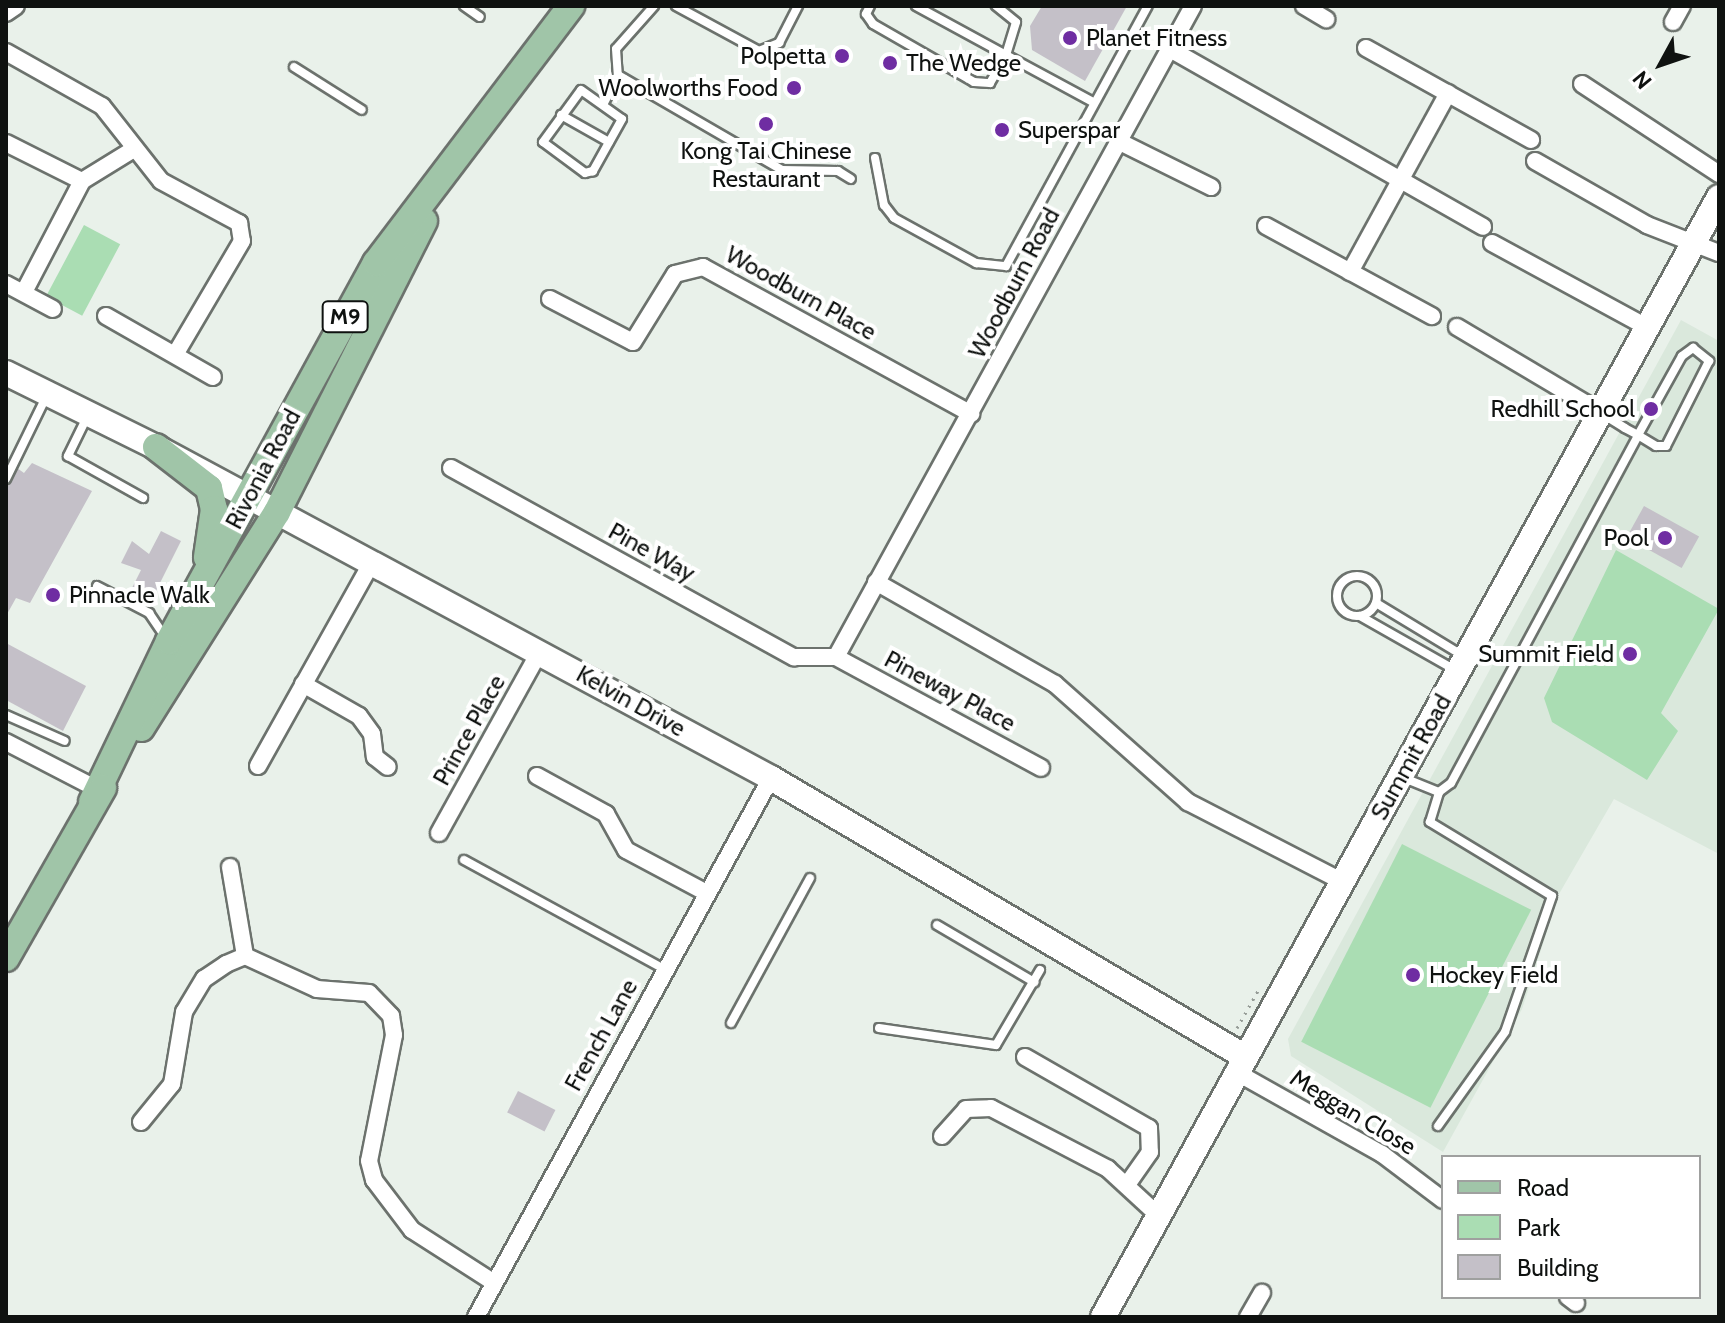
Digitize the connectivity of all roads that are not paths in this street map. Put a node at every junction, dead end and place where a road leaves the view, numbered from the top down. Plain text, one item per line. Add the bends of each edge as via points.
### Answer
1 (16, 6) edge
2 (464, 6) edge
3 (571, 6) edge
4 (654, 6) edge
5 (676, 6) edge
6 (798, 6) edge
7 (870, 6) edge
8 (916, 6) edge
9 (996, 6) edge
10 (1148, 6) edge
11 (1193, 6) edge
12 (1304, 6) edge
13 (1682, 6) edge
14 (6, 13) edge
15 (480, 17) dead end
16 (1326, 19) dead end
17 (1673, 22) dead end
18 (1366, 48) dead end
19 (1170, 49) junction
20 (6, 52) edge
21 (1006, 55) junction
22 (294, 67) dead end
23 (618, 75) junction
24 (1582, 84) dead end
25 (1448, 93) junction
26 (1091, 101) junction
27 (604, 103) junction
28 (362, 110) dead end
29 (561, 115) junction
30 (1531, 140) dead end
31 (1118, 141) junction
32 (609, 142) junction
33 (6, 143) edge
34 (134, 149) junction
35 (461, 151) junction
36 (875, 158) dead end
37 (1535, 161) dead end
38 (1719, 174) edge
39 (851, 179) dead end
40 (1401, 180) junction
41 (82, 181) junction
42 (1211, 187) dead end
43 (1719, 197) edge
44 (1266, 226) dead end
45 (1483, 227) dead end
46 (1696, 240) junction
47 (1492, 243) dead end
48 (1719, 253) edge
49 (1350, 272) junction
50 (6, 284) edge
51 (24, 292) junction
52 (550, 299) dead end
53 (53, 309) dead end
54 (106, 316) dead end
55 (1432, 316) dead end
56 (1457, 327) dead end
57 (1647, 327) junction
58 (176, 353) junction
59 (6, 373) edge
60 (213, 377) dead end
61 (47, 394) junction
62 (1600, 412) junction
63 (971, 414) junction
64 (89, 415) junction
65 (1638, 435) junction
66 (156, 447) junction
67 (451, 468) dead end
68 (6, 479) edge
69 (249, 496) junction
70 (143, 498) dead end
71 (277, 512) junction
72 (372, 562) junction
73 (876, 582) junction
74 (97, 586) dead end
75 (198, 591) junction
76 (1376, 603) junction
77 (1360, 616) junction
78 (169, 641) junction
79 (540, 651) junction
80 (836, 657) junction
81 (1462, 665) junction
82 (303, 684) junction
83 (6, 715) edge
84 (65, 741) dead end
85 (6, 742) edge
86 (258, 766) dead end
87 (388, 767) dead end
88 (1041, 768) dead end
89 (537, 776) dead end
90 (1400, 777) junction
91 (771, 778) junction
92 (1439, 792) junction
93 (96, 794) junction
94 (439, 833) dead end
95 (464, 860) dead end
96 (230, 867) dead end
97 (810, 878) dead end
98 (1343, 882) junction
99 (707, 893) junction
100 (937, 925) dead end
101 (245, 956) junction
102 (6, 958) edge
103 (664, 969) junction
104 (1040, 970) dead end
105 (1034, 982) junction
106 (731, 1023) dead end
107 (879, 1028) dead end
108 (1025, 1057) dead end
109 (1238, 1063) junction
110 (141, 1122) dead end
111 (1438, 1126) dead end
112 (942, 1136) dead end
113 (1128, 1184) junction
114 (1441, 1198) edge
115 (1159, 1216) junction
116 (493, 1282) junction
117 (1262, 1293) dead end
118 (476, 1317) edge
119 (1103, 1317) edge
120 (1248, 1317) edge

1 - 14 street
2 - 15 lane
3 - 35 main road, Rivonia Road / M9
4 - 23 lane via 616,49
5 - 6 lane via 759,51 777,46
7 - 21 lane via 866,14 873,24 974,82 990,83
8 - 21 lane
9 - 21 lane via 1016,22
10 - 26 lane
11 - 19 street, Woodburn Road
12 - 16 street
13 - 17 street
18 - 25 street
19 - 31 street, Woodburn Road
19 - 40 street
20 - 34 street via 102,106
21 - 26 lane
22 - 28 lane
23 - 27 lane
23 - 39 lane via 790,173 838,171
24 - 38 street
25 - 30 street
25 - 40 street
26 - 36 lane via 1014,256 1001,268 976,263 894,218 884,205
27 - 29 lane via 581,90
27 - 32 lane via 622,119
29 - 32 lane
29 - 32 lane via 543,142 546,151 585,173
31 - 42 street
31 - 63 street, Woodburn Road
33 - 41 street
34 - 41 street
34 - 58 street via 161,181 228,215 243,230 239,249
35 - 69 main road, Rivonia Road / M9 via 376,263
35 - 71 main road, Rivonia Road / M9
37 - 46 street via 1647,225
40 - 45 street
40 - 49 street
41 - 51 street
43 - 46 main road, Summit Road
44 - 49 street
46 - 48 street
46 - 57 main road, Summit Road
47 - 57 street
49 - 55 street
50 - 51 street
51 - 53 street
52 - 63 street, Woodburn Place via 633,342 675,274 703,267
54 - 58 street
56 - 62 street
57 - 62 main road, Summit Road
58 - 60 street
59 - 61 main road, Kelvin Drive
61 - 64 main road, Kelvin Drive
61 - 68 lane
62 - 65 lane
62 - 81 main road, Summit Road
63 - 73 street, Woodburn Road
64 - 66 main road, Kelvin Drive
64 - 70 lane via 68,456
65 - 65 lane via 1687,349 1701,352 1709,361 1707,375 1669,443 1656,446
65 - 92 lane via 1451,783
66 - 69 main road, Kelvin Drive
66 - 75 main road via 199,477 213,497 213,535
67 - 80 street, Pine Way via 794,657
69 - 71 main road, Kelvin Drive
69 - 75 main road, Rivonia Road / M9
71 - 72 main road, Kelvin Drive
71 - 93 main road, Rivonia Road / M9
72 - 79 main road, Kelvin Drive
72 - 82 street
73 - 80 street, Woodburn Road
73 - 98 street via 1055,684 1188,802
74 - 78 lane via 149,613
75 - 78 main road, Rivonia Road / M9
76 - 77 lane
76 - 77 lane via 1366,578 1353,576 1341,583 1338,603
76 - 81 lane
77 - 81 lane
78 - 93 main road, Rivonia Road / M9
79 - 91 main road, Kelvin Drive
79 - 94 street, Prince Place
80 - 88 street, Pineway Place
81 - 90 main road, Summit Road
82 - 86 street
82 - 87 street via 359,716 372,734 375,757
83 - 84 lane
85 - 93 street
89 - 99 street via 606,814 626,850
90 - 92 lane
90 - 98 main road, Summit Road
91 - 99 street, French Lane
91 - 109 main road, Kelvin Drive
92 - 111 lane via 1430,822 1552,896 1505,1032
93 - 102 main road, Rivonia Road / M9
95 - 103 lane
96 - 101 street
97 - 106 lane
98 - 109 main road, Summit Road
99 - 103 street, French Lane
100 - 105 lane
101 - 110 street via 204,979 184,1012 172,1084
101 - 116 street via 317,989 369,993 384,1004 394,1035 369,1161 374,1180 412,1230
103 - 116 street, French Lane
104 - 105 lane
105 - 107 lane via 996,1045
108 - 113 street via 1149,1128 1150,1152
109 - 114 street, Meggan Close via 1382,1154
109 - 115 main road, Summit Road
112 - 113 street via 966,1109 991,1108
113 - 115 street
115 - 119 main road, Summit Road
116 - 118 street, French Lane
117 - 120 street

